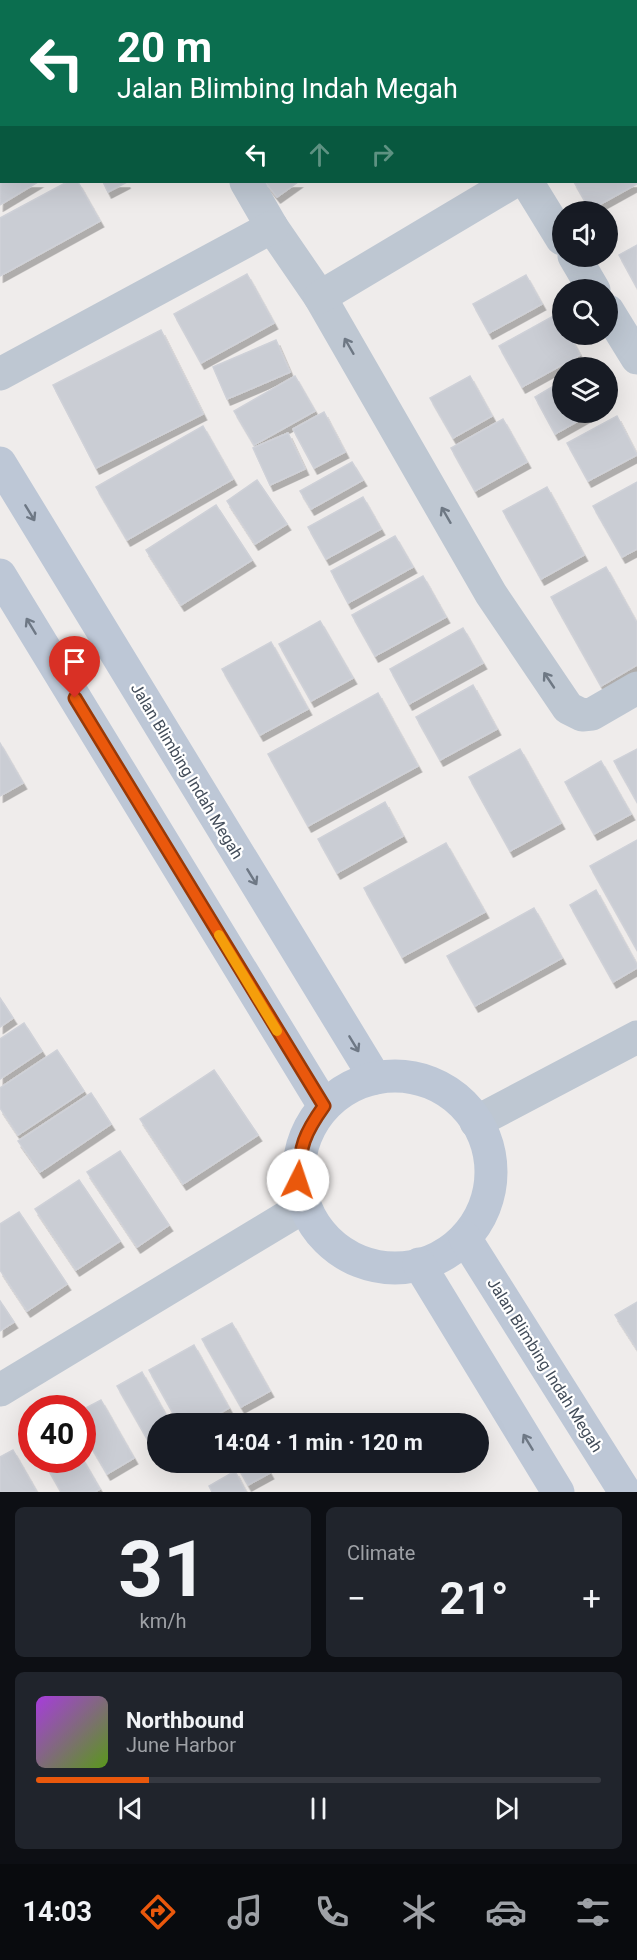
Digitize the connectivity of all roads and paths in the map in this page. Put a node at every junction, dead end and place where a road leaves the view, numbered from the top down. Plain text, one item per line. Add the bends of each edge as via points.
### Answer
1 (247, 183) edge
2 (511, 183) edge
3 (528, 183) edge
4 (552, 223) edge
5 (272, 226) junction
6 (320, 297) junction
7 (618, 327) edge
8 (637, 358) edge
9 (0, 375) edge
10 (0, 464) edge
11 (0, 575) edge
12 (637, 688) edge
13 (637, 1036) edge
14 (375, 1078) junction
15 (324, 1106) junction
16 (476, 1122) junction
17 (305, 1206) junction
18 (465, 1238) junction
19 (419, 1264) junction
20 (0, 1390) edge
21 (558, 1492) edge
22 (625, 1492) edge

1 - 5 street
2 - 6 street
3 - 4 street
5 - 6 street
5 - 9 street
12 -> 6 street via 592,714 582,715 568,708 491,594
7 - 8 street
10 -> 14 street, Jalan Blimbing Indah Megah
15 -> 11 street
13 - 16 street
14 - 15 street via 342,1090
14 - 16 street via 415,1078 439,1087 460,1101
15 - 17 street via 308,1128 300,1153 298,1180
16 - 18 street via 488,1150 491,1182 482,1212
17 - 19 street via 321,1234 346,1255 377,1266
17 - 20 street
18 - 19 street via 440,1257
18 - 22 street, Jalan Blimbing Indah Megah
21 -> 19 street

